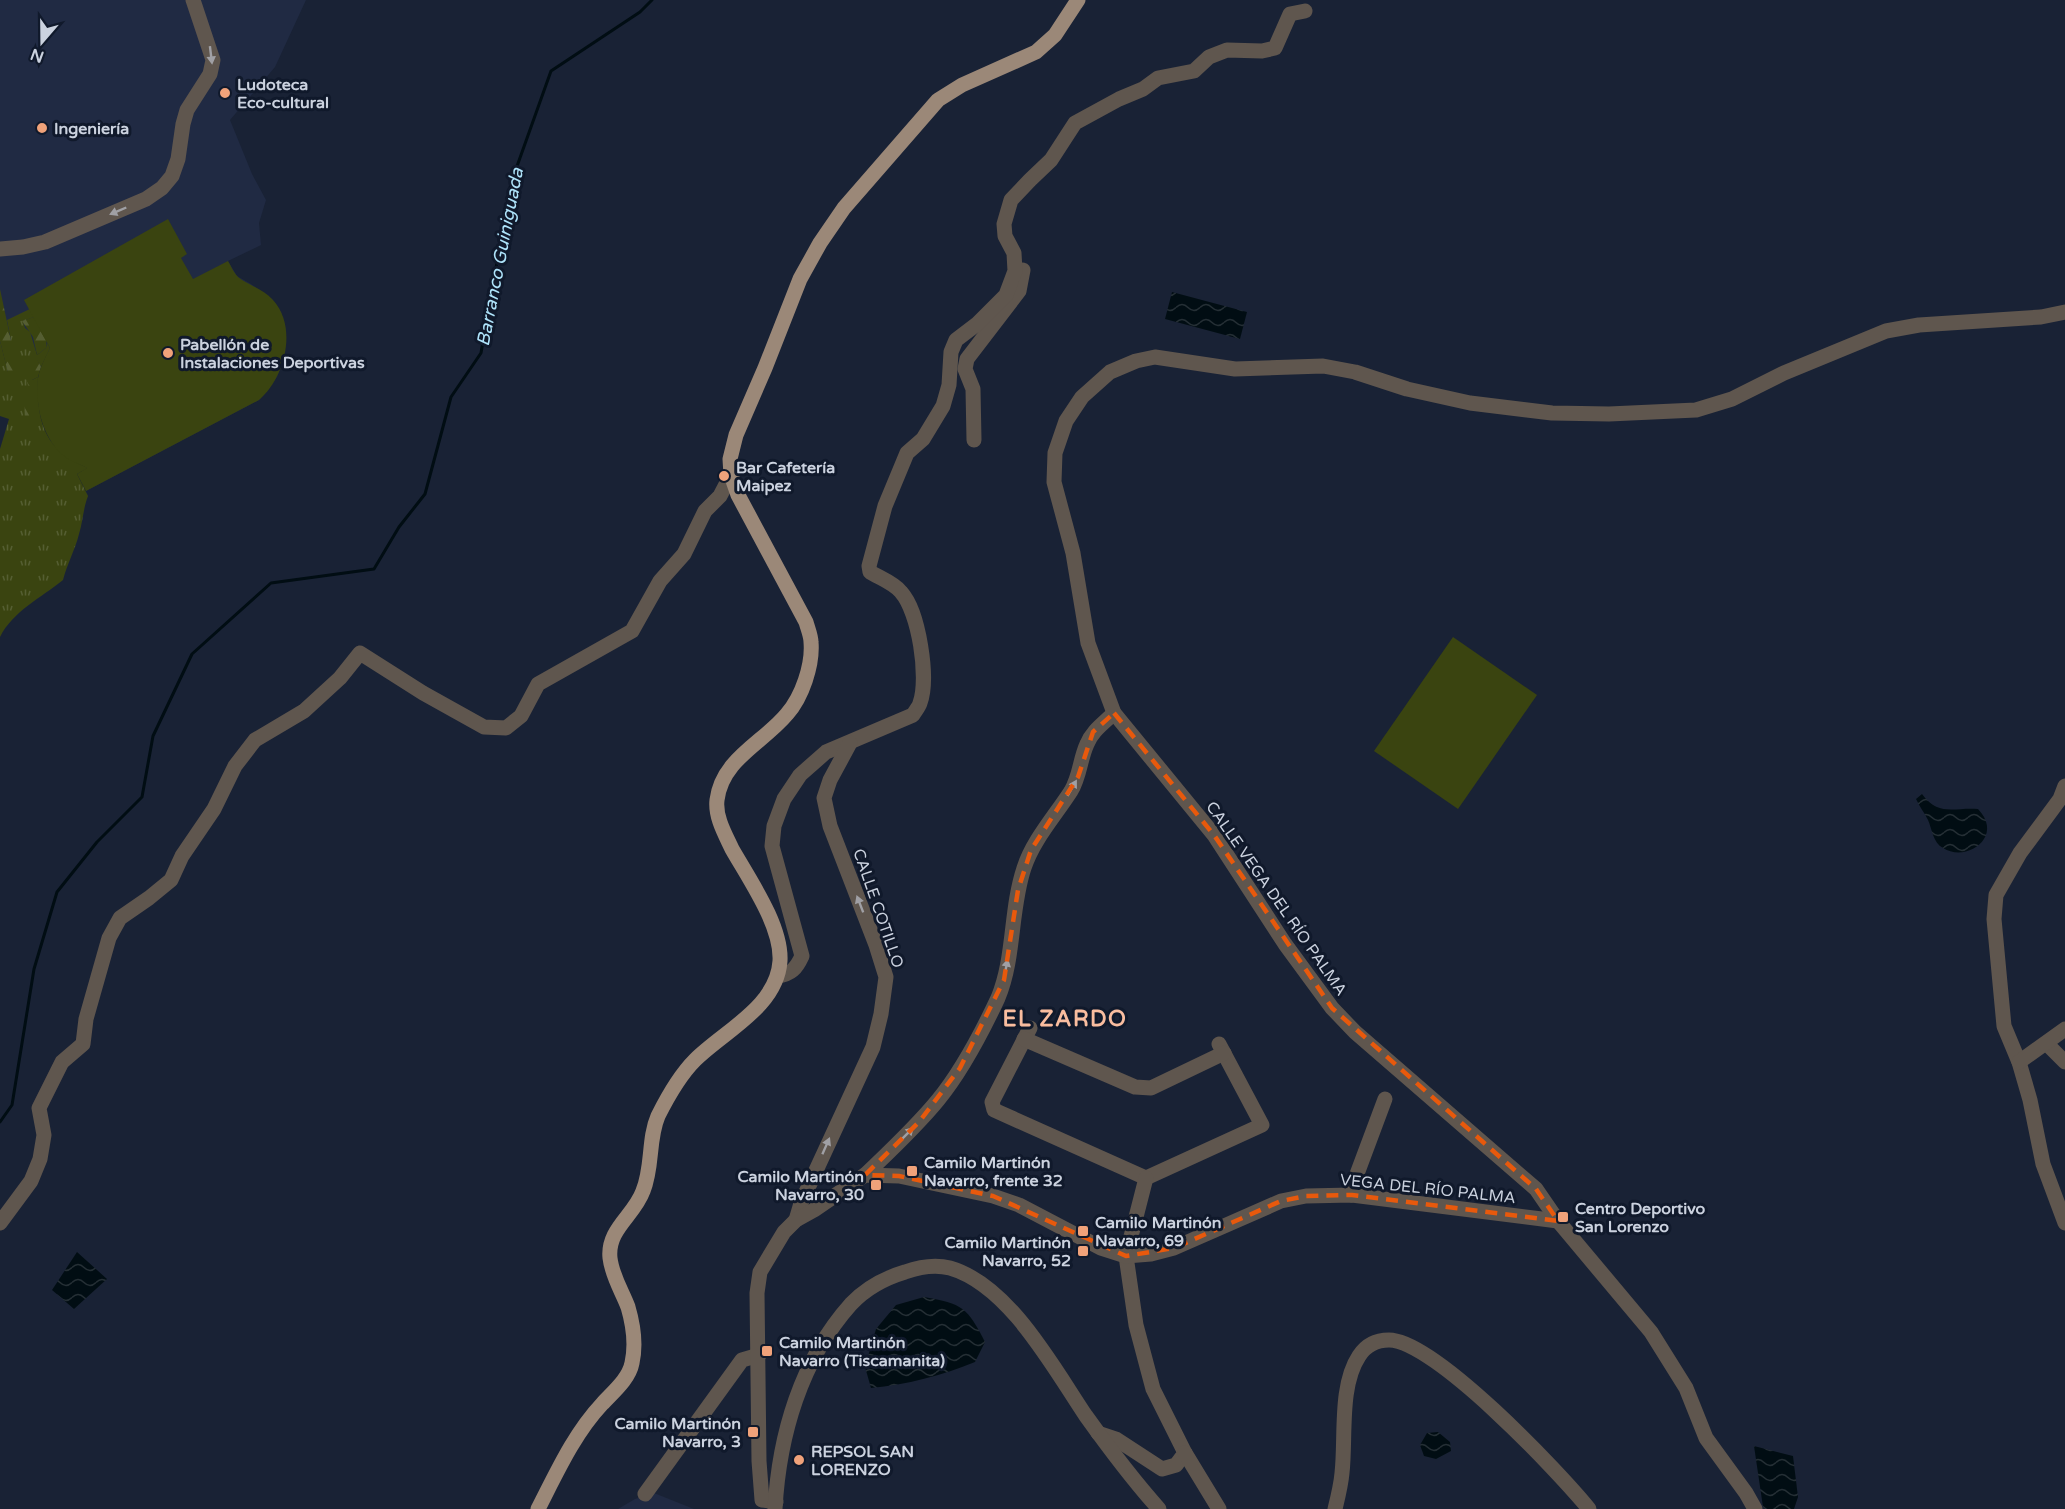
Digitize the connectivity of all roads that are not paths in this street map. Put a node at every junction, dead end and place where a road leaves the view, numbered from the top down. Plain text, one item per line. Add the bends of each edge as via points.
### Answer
1 (193, 0) edge
2 (1078, 0) edge
3 (1305, 11) dead end
4 (0, 249) edge
5 (1014, 253) junction
6 (2065, 312) edge
7 (974, 440) dead end
8 (731, 475) junction
9 (1114, 713) junction
10 (850, 743) junction
11 (2065, 786) edge
12 (778, 976) junction
13 (2065, 1029) edge
14 (2047, 1044) junction
15 (2019, 1062) junction
16 (2065, 1062) edge
17 (1384, 1099) dead end
18 (865, 1175) junction
19 (1146, 1178) junction
20 (1352, 1195) junction
21 (796, 1220) junction
22 (1558, 1221) junction
23 (0, 1222) edge
24 (2065, 1223) edge
25 (1125, 1256) junction
26 (759, 1355) junction
27 (1098, 1433) junction
28 (1185, 1453) junction
29 (645, 1494) dead end
30 (768, 1505) edge
31 (538, 1509) edge
32 (1159, 1509) edge
33 (1219, 1509) edge
34 (1335, 1509) edge
35 (1589, 1509) edge
36 (1755, 1509) edge

1 -> 4 street via 213,60 210,74 183,124 172,176 146,199 45,242
2 - 8 main road via 1055,34 1036,52 938,100 844,208 800,279 736,435
3 - 5 street via 1290,14 1275,48 1227,50 1209,57 1194,70 1158,78 1075,123 1052,160 1011,200 1004,224
5 - 7 street via 1022,261 1019,291 967,359 965,369 973,389
5 - 10 street via 1015,271 1006,295 956,340 943,406 923,438 907,453 885,506 869,566 870,572 900,590 909,603 924,672 920,703 913,715
6 - 9 street, CALLE VEGA DEL RÍO PALMA via 1886,331 1732,399 1696,410 1552,412 1470,403 1323,366 1235,369 1155,357 1136,361 1110,372 1082,397 1066,421 1055,453 1054,482 1073,553 1088,643
8 - 12 main road via 806,622 811,643 802,689 787,714 741,756 723,780 717,802 721,828 777,937
8 - 23 street via 720,496 705,511 684,554 660,581 632,631 538,684 521,716 506,728 484,727 360,653 304,711 255,740 235,766 171,880 120,918 109,938 86,1019 83,1044 62,1062 39,1108 44,1136 40,1159 31,1181
18 -> 9 street via 919,1122 960,1068 1004,980 1018,890 1031,850 1078,777 1094,732
9 - 22 street, CALLE VEGA DEL RÍO PALMA via 1214,835 1332,1008 1536,1189
10 - 12 street via 826,752 800,775 784,799 774,826 771,846 802,956 790,974
21 -> 10 street, CALLE COTILLO via 873,1047 886,977 830,826 824,798
11 - 15 street via 1996,895 1994,920 2004,1026
12 - 31 main road via 749,1015 694,1061 671,1090 657,1119 644,1191 610,1243 610,1259 634,1336 632,1365 620,1385 588,1418
13 - 14 street
14 - 15 street
14 - 16 street
15 - 24 street via 2043,1164
17 - 20 street
18 - 21 street
18 - 25 street via 899,1176 993,1196
19 - 19 street via 1262,1125 1222,1049 1152,1088 1135,1087 1027,1034 992,1102 994,1110
19 - 25 street
20 - 22 street, VEGA DEL RÍO PALMA
20 - 25 street, VEGA DEL RÍO PALMA via 1281,1201 1174,1248
21 - 26 street via 784,1232 760,1272
22 - 36 street, CALLE VEGA DEL RÍO PALMA via 1652,1332 1686,1388 1706,1438
25 - 28 street via 1153,1389
26 - 29 street via 742,1360
26 - 30 street via 759,1461
27 - 28 street via 1116,1439 1162,1469 1176,1465
27 - 30 street via 1025,1327 996,1294 971,1276 948,1268 922,1267 888,1277 858,1297 834,1323 817,1350 791,1414
27 - 32 street
28 - 33 street
34 - 35 street via 1342,1475 1350,1373 1359,1355 1372,1342 1391,1340 1413,1347 1447,1369 1496,1411

